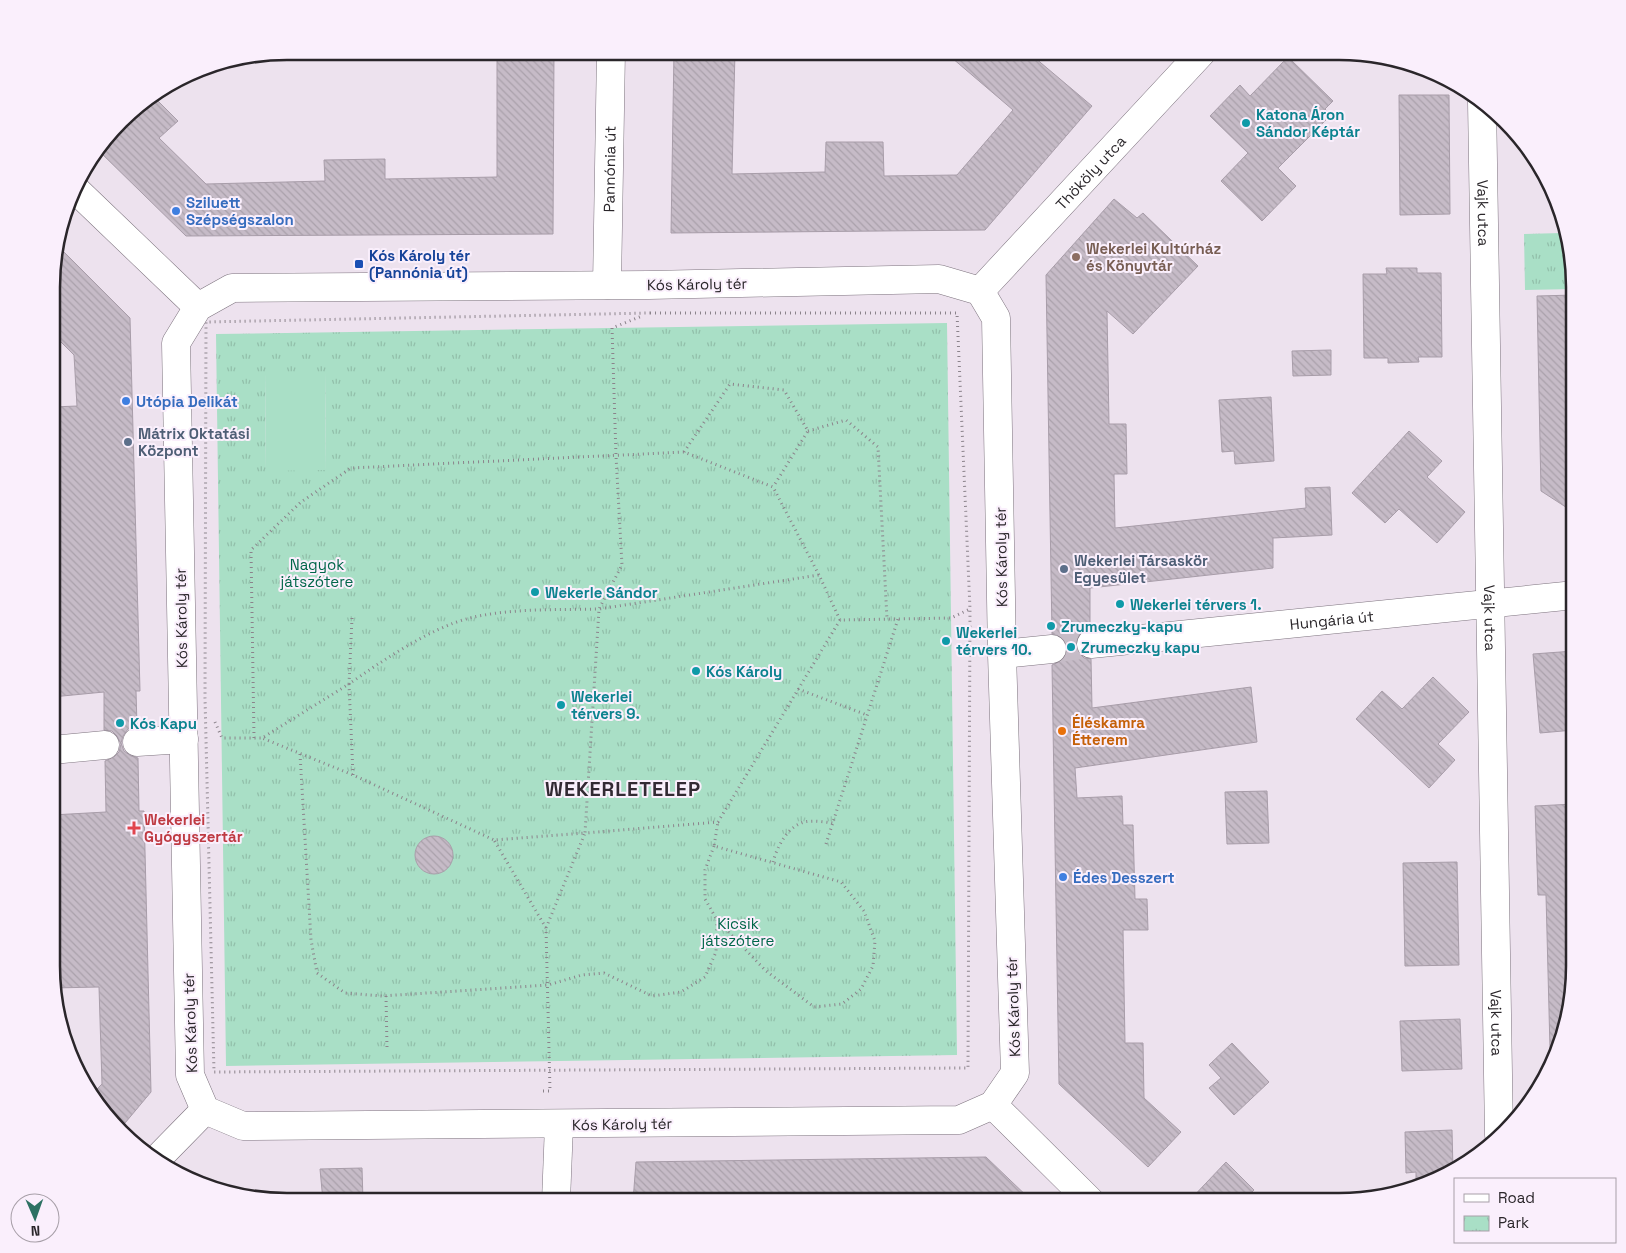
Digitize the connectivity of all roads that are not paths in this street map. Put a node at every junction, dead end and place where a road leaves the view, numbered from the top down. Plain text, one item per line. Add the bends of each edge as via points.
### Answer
1 (610, 60) edge
2 (1195, 60) edge
3 (1482, 111) edge
4 (80, 194) edge
5 (606, 285) junction
6 (980, 291) junction
7 (198, 307) junction
8 (1566, 596) edge
9 (1491, 603) junction
10 (1091, 644) tunnel mouth
11 (1052, 649) tunnel mouth
12 (1002, 654) junction
13 (184, 740) junction
14 (137, 742) dead end
15 (105, 745) dead end
16 (60, 749) edge
17 (993, 1106) junction
18 (205, 1110) junction
19 (559, 1125) junction
20 (1499, 1128) edge
21 (161, 1155) edge
22 (556, 1193) edge
23 (1082, 1193) edge

1 - 5 street, Pannónia út
2 - 6 street, Thököly utca
3 - 9 street, Vajk utca
4 - 7 street
5 - 6 street, Kós Károly tér via 939,279
5 - 7 street, Kós Károly tér via 232,288
6 - 12 street, Kós Károly tér via 996,318
7 - 13 street, Kós Károly tér via 176,343
8 - 9 street, Hungária út
9 - 10 street, Hungária út
9 - 20 street, Vajk utca
11 - 12 street
12 - 17 street, Kós Károly tér via 1015,1073
13 - 14 street
13 - 18 street, Kós Károly tér via 190,1075
15 - 16 street
17 - 19 street, Kós Károly tér via 959,1120
17 - 23 street
18 - 19 street, Kós Károly tér via 243,1126
18 - 21 street
19 - 22 street

